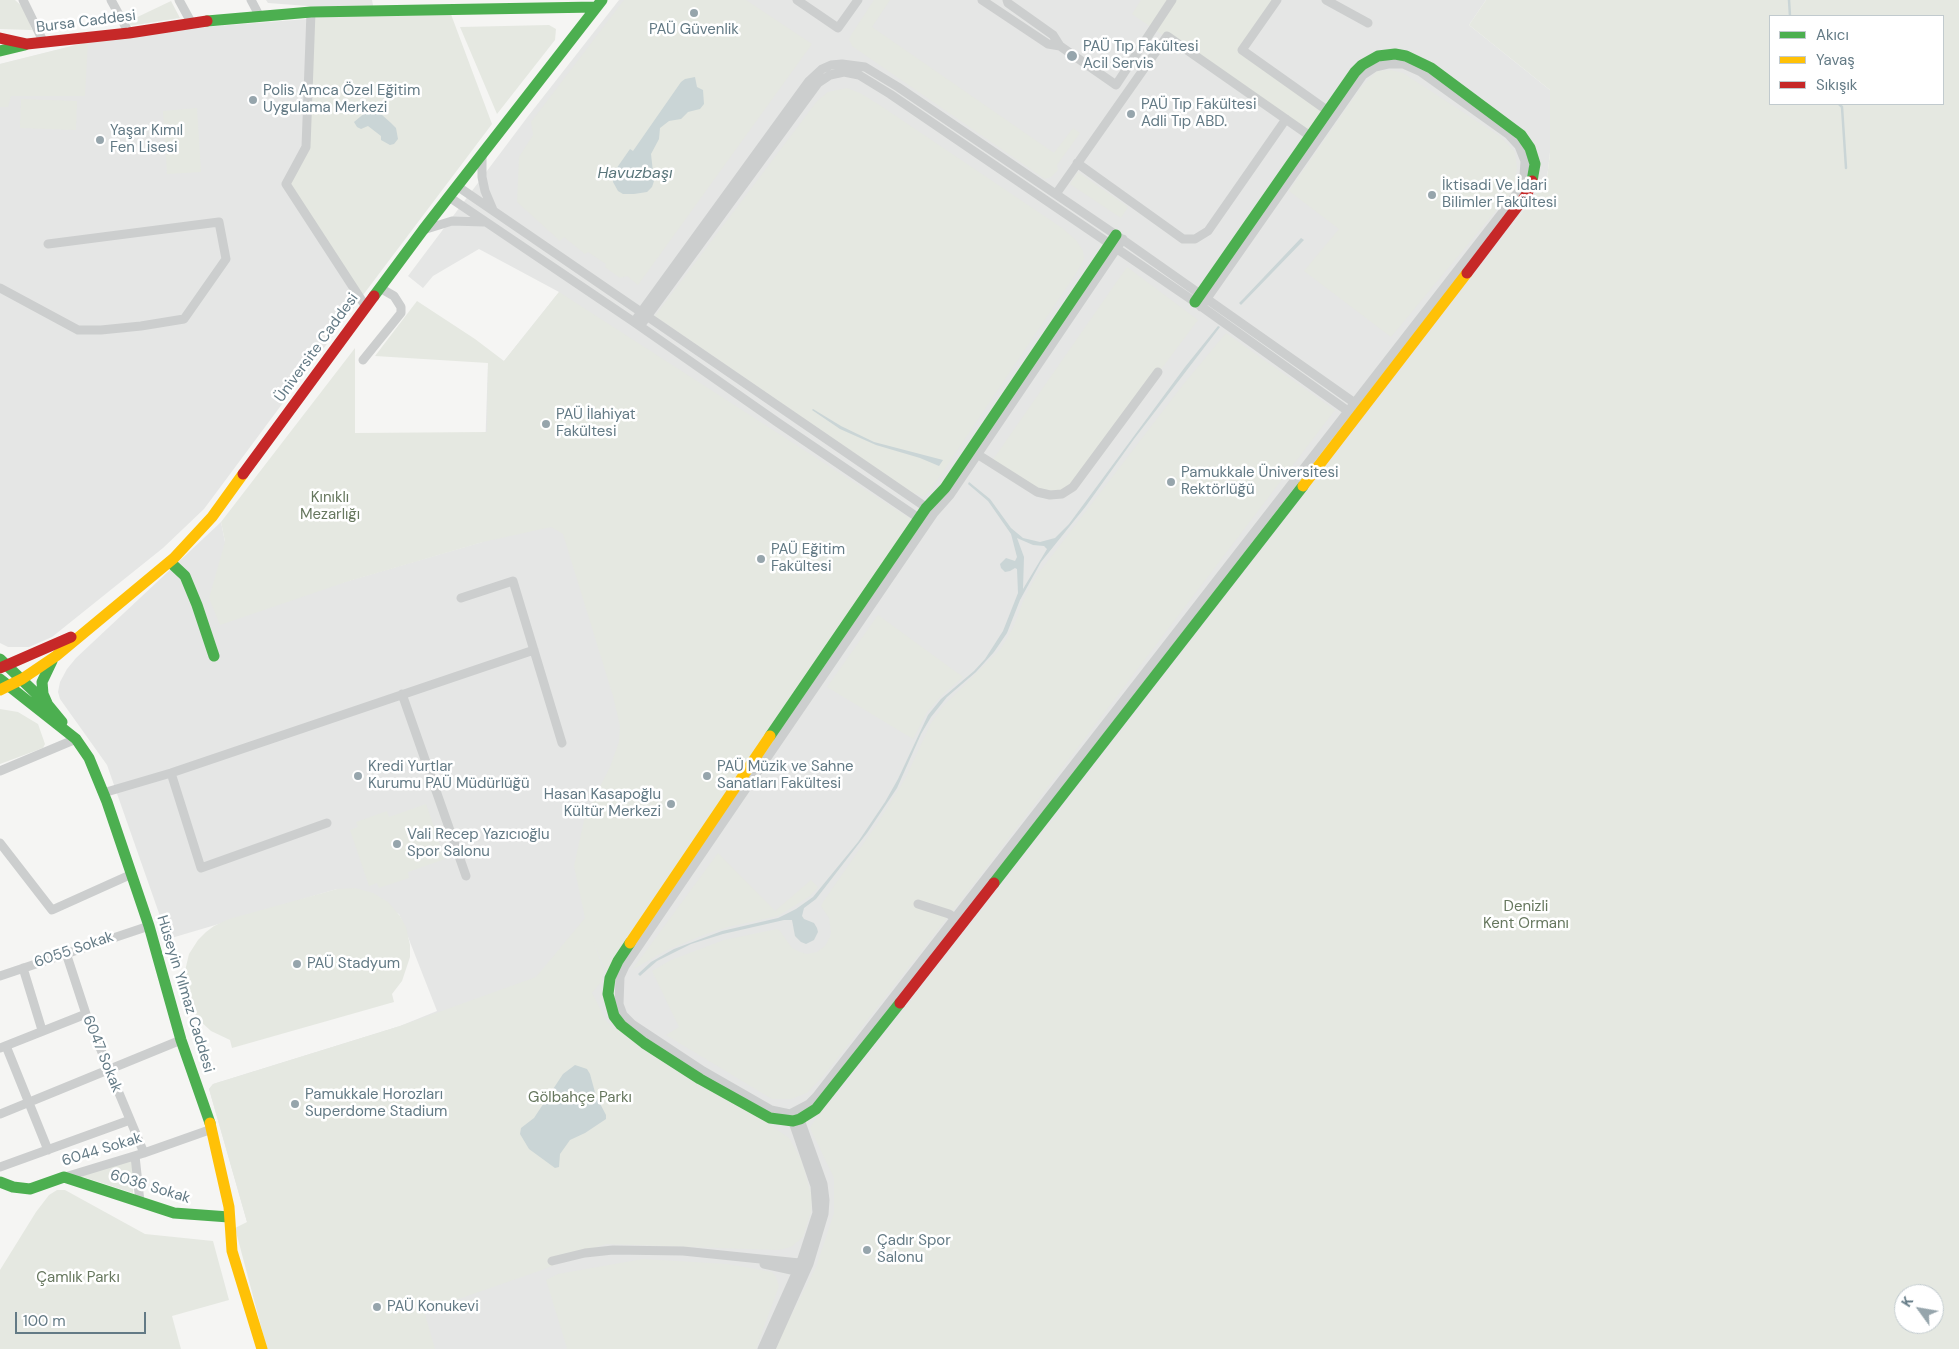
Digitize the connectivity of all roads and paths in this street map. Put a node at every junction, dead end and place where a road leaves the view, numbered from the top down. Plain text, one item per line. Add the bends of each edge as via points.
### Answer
1 (23, 0) edge
2 (111, 0) edge
3 (179, 0) edge
4 (251, 0) edge
5 (797, 0) edge
6 (858, 0) edge
7 (982, 0) edge
8 (1007, 0) edge
9 (1172, 0) edge
10 (1278, 0) edge
11 (1326, 0) edge
12 (485, 4) edge
13 (599, 4) edge
14 (374, 6) edge
15 (311, 12) junction
16 (258, 15) junction
17 (191, 22) junction
18 (1368, 23) dead end
19 (128, 33) junction
20 (0, 38) edge
21 (44, 43) junction
22 (27, 44) junction
23 (1060, 46) junction
24 (0, 51) edge
25 (1328, 111) junction
26 (1286, 119) junction
27 (1310, 136) junction
28 (482, 152) junction
29 (1077, 163) junction
30 (457, 186) junction
31 (1056, 194) junction
32 (449, 197) junction
33 (494, 212) junction
34 (486, 222) junction
35 (423, 230) junction
36 (1116, 241) junction
37 (48, 244) dead end
38 (0, 288) edge
39 (380, 288) junction
40 (1201, 300) junction
41 (366, 307) junction
42 (644, 315) junction
43 (637, 324) junction
44 (363, 360) dead end
45 (1158, 372) dead end
46 (1355, 410) junction
47 (977, 454) junction
48 (930, 511) junction
49 (923, 521) junction
50 (170, 562) junction
51 (462, 598) dead end
52 (81, 634) junction
53 (534, 650) junction
54 (0, 653) edge
55 (31, 654) junction
56 (56, 656) junction
57 (214, 656) dead end
58 (2, 664) edge
59 (22, 679) junction
60 (3, 685) edge
61 (402, 694) junction
62 (48, 705) junction
63 (76, 739) junction
64 (562, 743) dead end
65 (0, 771) edge
66 (171, 773) junction
67 (103, 793) junction
68 (327, 823) dead end
69 (0, 843) edge
70 (132, 874) junction
71 (466, 876) dead end
72 (918, 904) dead end
73 (955, 918) junction
74 (149, 926) junction
75 (66, 953) junction
76 (23, 968) junction
77 (0, 976) edge
78 (86, 1014) junction
79 (42, 1030) junction
80 (181, 1040) junction
81 (3, 1047) edge
82 (109, 1071) junction
83 (28, 1103) junction
84 (0, 1114) edge
85 (795, 1116) junction
86 (130, 1120) junction
87 (212, 1129) junction
88 (48, 1150) junction
89 (140, 1154) junction
90 (0, 1167) edge
91 (64, 1177) junction
92 (0, 1182) edge
93 (140, 1202) junction
94 (229, 1217) junction
95 (803, 1267) junction
96 (262, 1349) edge
97 (762, 1349) edge
98 (771, 1349) edge

1 - 21 street
2 - 19 street
3 - 17 street
4 - 16 street
5 - 6 street via 838,28
7 - 23 street via 1048,44
8 - 23 street via 1054,35
9 - 23 street via 1116,85
10 - 25 street via 1242,50
11 - 18 street
12 - 13 street, Bursa Caddesi
12 - 14 street, Bursa Caddesi
13 - 28 street, Üniversite Caddesi
14 - 15 street, Bursa Caddesi
15 - 16 street, Bursa Caddesi
15 - 41 street via 306,147 286,184
16 - 17 street, Bursa Caddesi
17 - 19 street, Bursa Caddesi
19 - 21 street, Bursa Caddesi
20 - 22 street, Bursa Caddesi
21 - 22 street, Bursa Caddesi
22 - 24 street
25 - 27 street
25 - 46 street via 1362,65 1378,56 1406,56 1431,68 1521,135 1535,164 1527,194
26 - 27 street
26 - 29 street via 1208,231 1196,239 1183,239
26 - 29 street via 1167,36
27 - 40 street
28 - 30 street, Üniversite Caddesi
28 - 33 street via 485,191
29 - 31 street
30 - 32 street, Üniversite Caddesi
30 - 33 street
31 - 36 street
31 - 42 street via 865,67 831,65 809,81
32 - 34 street
32 - 35 street, Üniversite Caddesi
33 - 42 street
34 - 35 street via 452,221
34 - 43 street
35 - 39 street, Üniversite Caddesi
36 - 40 street
36 - 42 street via 890,94 859,75 844,72 830,75 818,83
36 - 47 street
36 - 48 street
37 - 38 street via 219,222 226,259 184,319 141,326 78,330
39 - 41 street, Üniversite Caddesi
39 - 44 street via 394,296 401,313
40 - 46 street
40 - 46 street via 1363,75 1375,67 1403,64 1421,72 1508,134 1519,146 1525,161 1519,191
41 - 50 street, Üniversite Caddesi via 212,517
42 - 43 street
42 - 48 street
43 - 49 street
45 - 47 street via 1073,487 1062,494 1038,492
46 - 73 street
46 - 85 street via 824,1101 816,1109
47 - 48 street via 950,495
48 - 49 street
49 - 85 street via 732,802 618,961 610,978 608,994 614,1016 621,1025 700,1078 770,1118
50 - 52 street, Üniversite Caddesi
50 - 57 street via 185,576
51 - 53 street via 513,581
52 - 55 street
52 - 56 street, Üniversite Caddesi
53 - 61 street
53 - 64 street
54 - 55 street
55 - 58 street
56 - 59 street, Üniversite Caddesi
56 - 62 street via 42,682
58 - 59 street
59 - 60 street, Üniversite Caddesi
59 - 62 street
60 - 63 street, Hüseyin Yılmaz Caddesi
61 - 66 street
61 - 71 street
62 - 63 street
63 - 65 street
63 - 67 street, Hüseyin Yılmaz Caddesi via 89,758
66 - 67 street
66 - 68 street via 202,868
67 - 70 street, Hüseyin Yılmaz Caddesi
69 - 70 street via 52,910
70 - 74 street, Hüseyin Yılmaz Caddesi
72 - 73 street
73 - 85 street via 816,1097
74 - 75 street, 6055 Sokak
74 - 80 street, Hüseyin Yılmaz Caddesi
75 - 76 street, 6055 Sokak
75 - 78 street, 6047 Sokak
76 - 77 street, 6055 Sokak
76 - 79 street
78 - 79 street
78 - 82 street, 6047 Sokak
79 - 81 street
80 - 82 street
80 - 87 street, Hüseyin Yılmaz Caddesi
81 - 83 street
82 - 83 street
82 - 86 street, 6047 Sokak
83 - 84 street
83 - 88 street
85 - 95 street via 810,1168 817,1213
86 - 88 street
86 - 89 street, 6047 Sokak
87 - 89 street, 6044 Sokak
87 - 94 street, Hüseyin Yılmaz Caddesi
88 - 90 street
89 - 91 street, 6044 Sokak
89 - 93 street, 6047 Sokak
91 - 92 street, 6044 Sokak via 30,1188
91 - 93 street, 6036 Sokak
93 - 94 street, 6036 Sokak via 174,1213
94 - 96 street, Hüseyin Yılmaz Caddesi via 232,1251
95 - 95 street via 683,1252 613,1250 552,1261 611,1255
95 - 97 street
95 - 98 street

